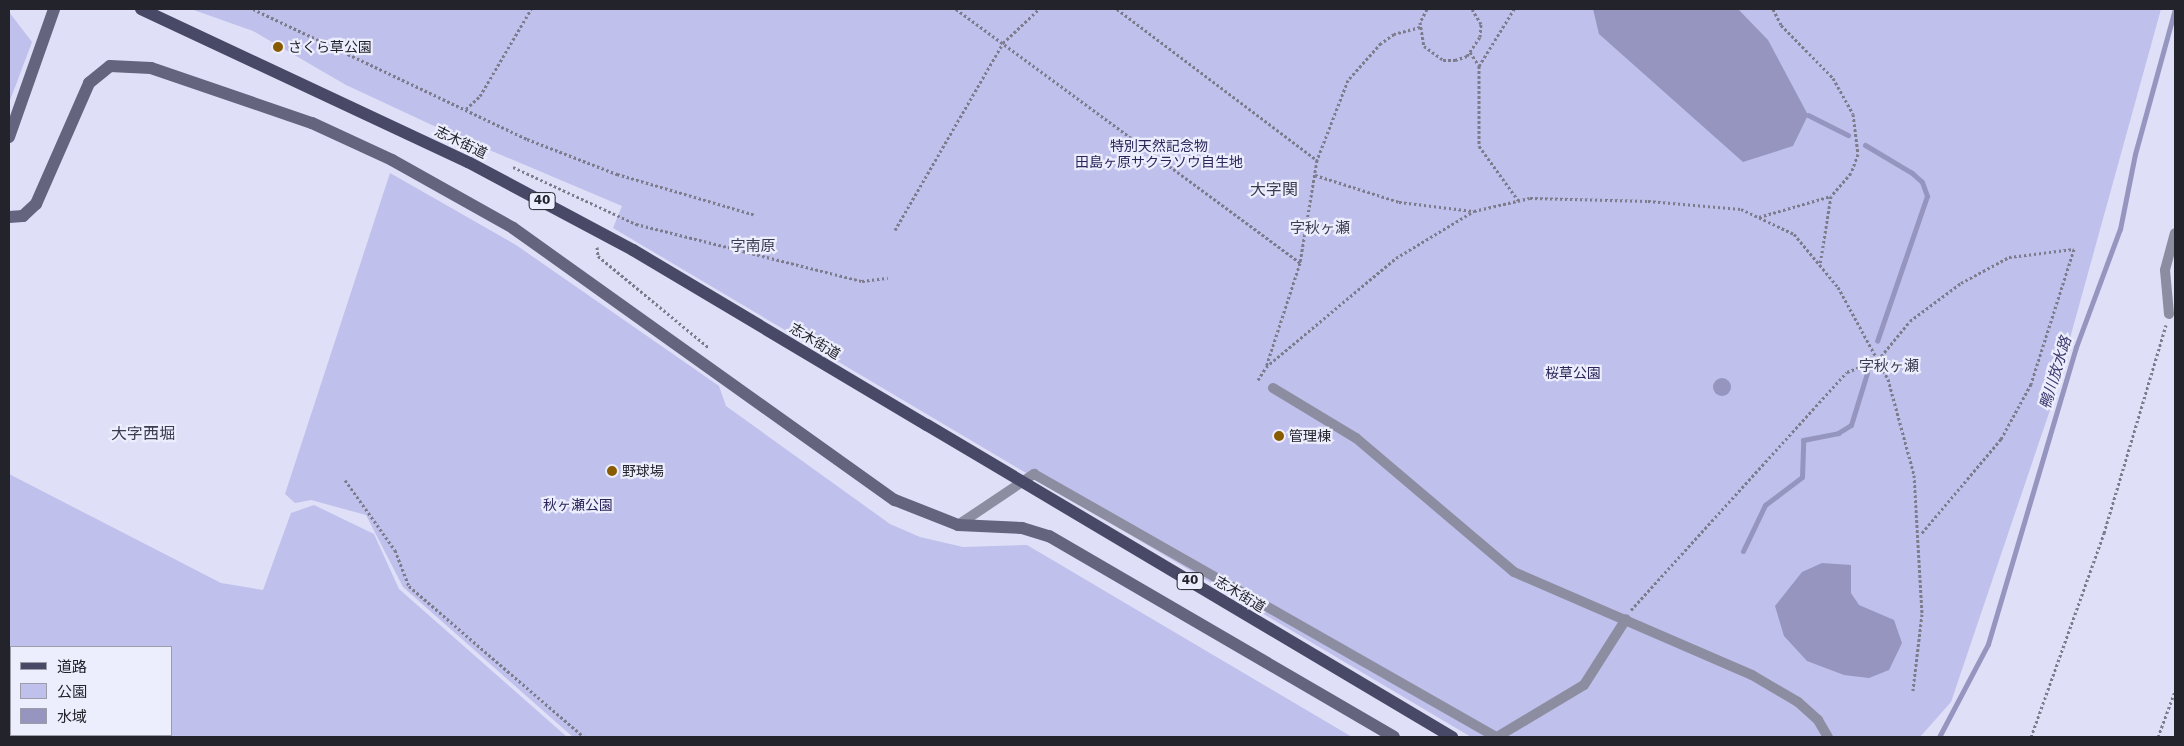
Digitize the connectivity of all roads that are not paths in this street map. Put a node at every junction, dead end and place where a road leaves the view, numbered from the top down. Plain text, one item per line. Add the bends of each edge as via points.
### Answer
1 (54, 9) edge
2 (141, 9) edge
3 (9, 137) edge
4 (9, 217) edge
5 (2175, 233) edge
6 (2169, 314) road end
7 (1273, 388) dead end
8 (958, 524) junction
9 (1626, 619) junction
10 (1394, 737) edge
11 (1452, 737) edge
12 (1497, 737) edge
13 (1828, 737) edge

1 - 3 street
2 - 11 main road, 志木街道 / 40, bridge via 476,166 633,250
4 - 8 street via 23,216 36,204 96,74 117,65 151,68 312,123 454,193 580,274 895,500
5 - 6 lane via 2165,270
7 - 9 lane via 1356,438 1514,572
8 - 10 street via 1022,528 1049,536
8 - 12 lane via 1034,474
9 - 12 lane via 1584,685
9 - 13 lane via 1787,694 1818,720

